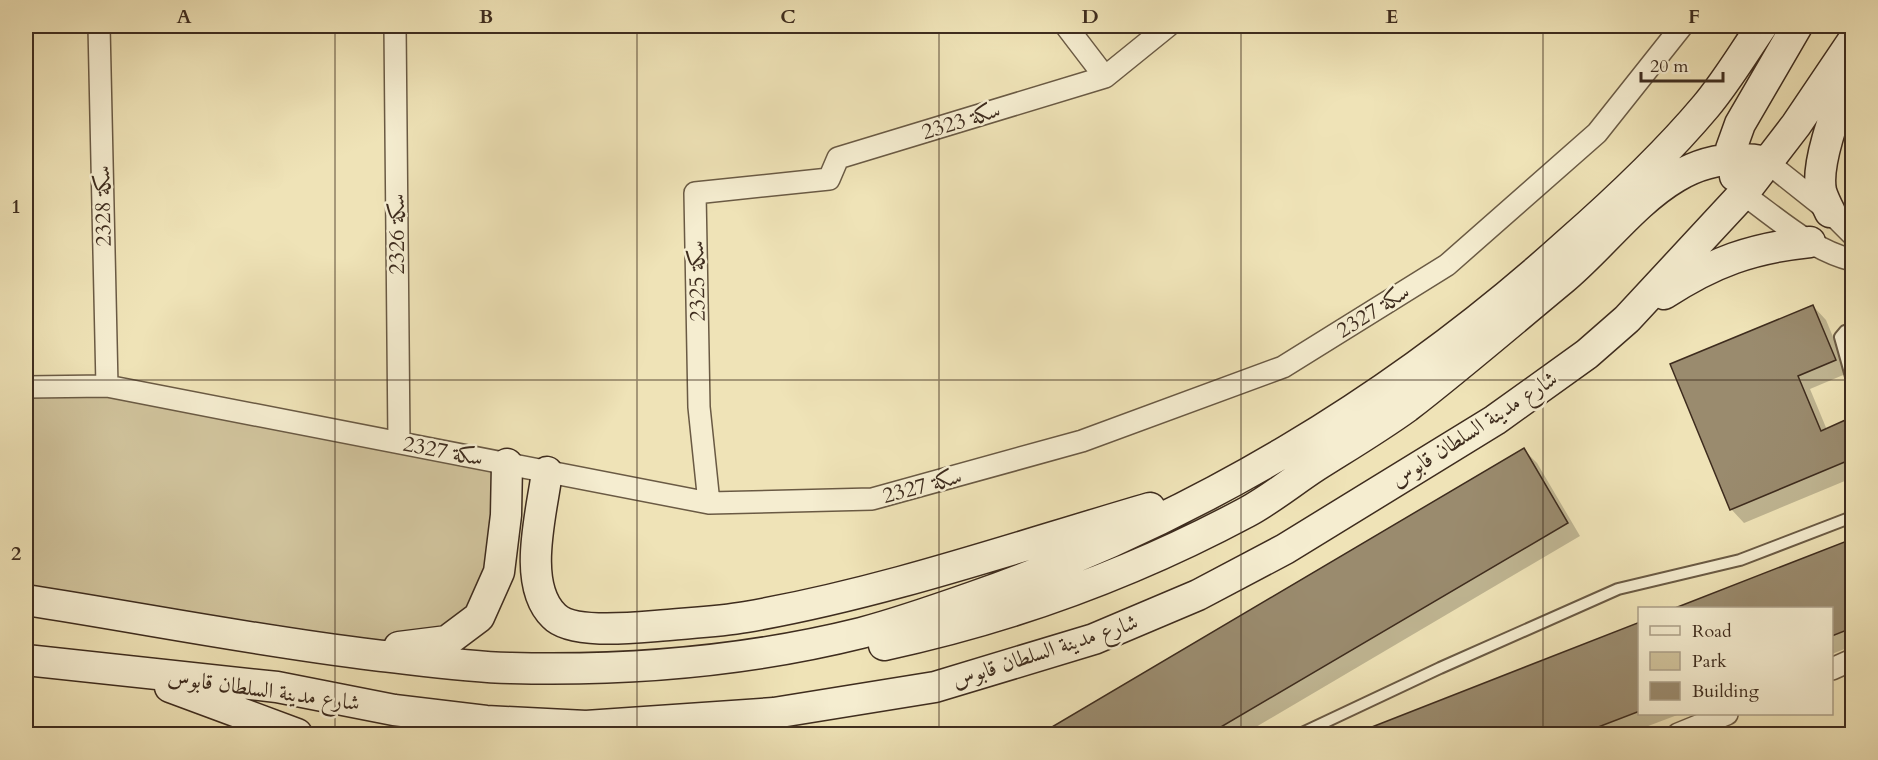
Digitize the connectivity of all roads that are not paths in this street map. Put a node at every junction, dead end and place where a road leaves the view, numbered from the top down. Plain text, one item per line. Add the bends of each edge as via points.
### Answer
1 (99, 26) edge
2 (395, 26) edge
3 (1066, 26) edge
4 (1168, 26) edge
5 (1682, 26) edge
6 (1762, 26) edge
7 (1797, 26) edge
8 (1852, 42) edge
9 (1852, 69) edge
10 (1105, 78) junction
11 (1731, 159) junction
12 (1767, 162) junction
13 (829, 179) joint
14 (1743, 194) junction
15 (1830, 213) junction
16 (1852, 234) edge
17 (1810, 242) junction
18 (1852, 260) edge
19 (1627, 319) junction
20 (1852, 329) edge
21 (1852, 380) edge
22 (107, 386) junction
23 (26, 387) edge
24 (399, 442) junction
25 (507, 464) junction
26 (548, 472) junction
27 (1228, 485) junction
28 (709, 503) junction
29 (1852, 517) edge
30 (26, 600) edge
31 (331, 650) junction
32 (26, 660) edge
33 (707, 660) junction
34 (1852, 660) edge
35 (1833, 669) edge
36 (124, 671) junction
37 (1725, 715) edge
38 (545, 725) junction
39 (297, 735) edge
40 (474, 735) edge
41 (1300, 735) edge
42 (1678, 735) edge

1 - 22 street, سكة 2328
2 - 24 street, سكة 2326
3 - 10 street
4 - 10 street, سكة 2323
5 - 28 street, سكة 2327 via 1597,133 1447,265 1283,367 1082,441 873,499
6 - 27 main road via 1708,104 1619,198 1521,286 1417,368
7 - 11 main road via 1740,124
8 - 12 main road, شارع مدينة السلطان قابوس
9 - 15 main road via 1823,160 1821,190
10 - 13 street, سكة 2323 via 837,158
11 - 12 main road
11 - 14 main road
11 - 33 main road via 1696,165 1669,179 1566,277 1406,408 1249,511 1132,568 932,634 833,655 760,665
12 - 14 main road, شارع مدينة السلطان قابوس
12 - 15 street
13 - 28 street, سكة 2325 via 695,193 699,407
14 - 17 street
14 - 19 main road, شارع مدينة السلطان قابوس
15 - 16 street
17 - 18 street
17 - 19 main road via 1738,254 1697,273
19 - 38 main road, شارع مدينة السلطان قابوس via 1587,354 1495,420 1285,549 1198,595 1094,639 935,687 774,713 586,726
20 - 21 lane via 1840,337
22 - 23 street, سكة 2327
22 - 24 street, سكة 2327
24 - 25 street, سكة 2327
25 - 26 street, سكة 2327
25 - 31 main road via 499,572 478,617 447,641
26 - 27 main road via 535,556 539,593 555,618 587,628 634,628 745,617 902,582
26 - 28 street, سكة 2327
27 - 33 main road via 1052,570 901,622 856,634
29 - 41 lane via 1740,560 1618,589
30 - 31 main road
31 - 33 main road via 509,668 590,668
32 - 36 main road, شارع مدينة السلطان قابوس
34 - 35 street
36 - 38 main road, شارع مدينة السلطان قابوس via 277,687 394,710
36 - 39 main road
37 - 42 street
38 - 40 main road

